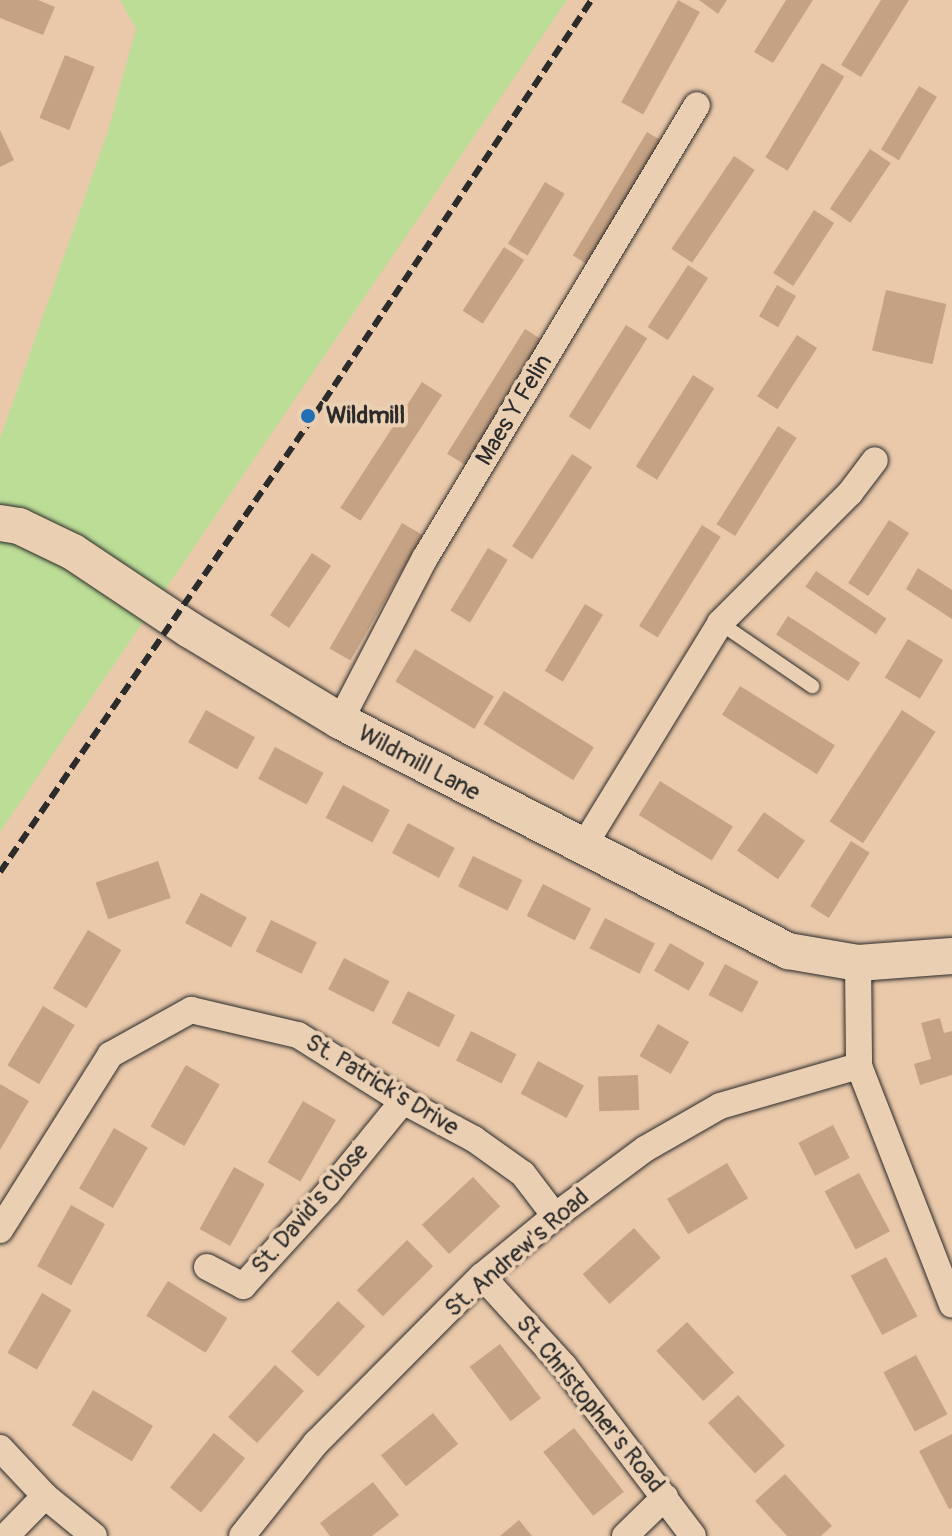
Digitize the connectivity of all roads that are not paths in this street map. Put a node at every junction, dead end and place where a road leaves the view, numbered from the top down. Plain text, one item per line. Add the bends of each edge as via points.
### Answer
1 (697, 105) dead end
2 (875, 460) dead end
3 (0, 523) edge
4 (720, 623) junction
5 (812, 686) dead end
6 (340, 721) junction
7 (583, 847) junction
8 (952, 956) edge
9 (858, 963) junction
10 (859, 1066) junction
11 (403, 1101) junction
12 (555, 1216) junction
13 (0, 1230) edge
14 (943, 1255) edge
15 (207, 1267) dead end
16 (482, 1276) junction
17 (952, 1304) edge
18 (0, 1448) edge
19 (45, 1496) junction
20 (665, 1497) junction
21 (6, 1536) edge
22 (94, 1536) edge
23 (242, 1536) edge
24 (625, 1536) edge
25 (693, 1536) edge

1 - 6 street, Maes Y Felin via 425,558
2 - 4 street via 850,493
3 - 6 street, Wildmill Lane via 19,526 73,552
4 - 5 lane
4 - 7 street
6 - 7 street, Wildmill Lane
7 - 9 street, Wildmill Lane via 788,951
8 - 9 street, Wildmill Lane
9 - 10 street
10 - 12 street, St. Andrew's Road via 720,1106 645,1149
10 - 14 street
11 - 12 street, St. Patrick's Drive via 474,1139 523,1174
11 - 13 street, St. Patrick's Drive via 298,1035 191,1010 110,1055
11 - 15 street, St. David's Close via 243,1286
12 - 16 street, St. Andrew's Road
14 - 17 street
16 - 20 street, St. Christopher's Road via 564,1366
16 - 23 street, St. Andrew's Road via 316,1443
18 - 19 street
19 - 21 street
19 - 22 street
20 - 24 street
20 - 25 street, St. Christopher's Road

